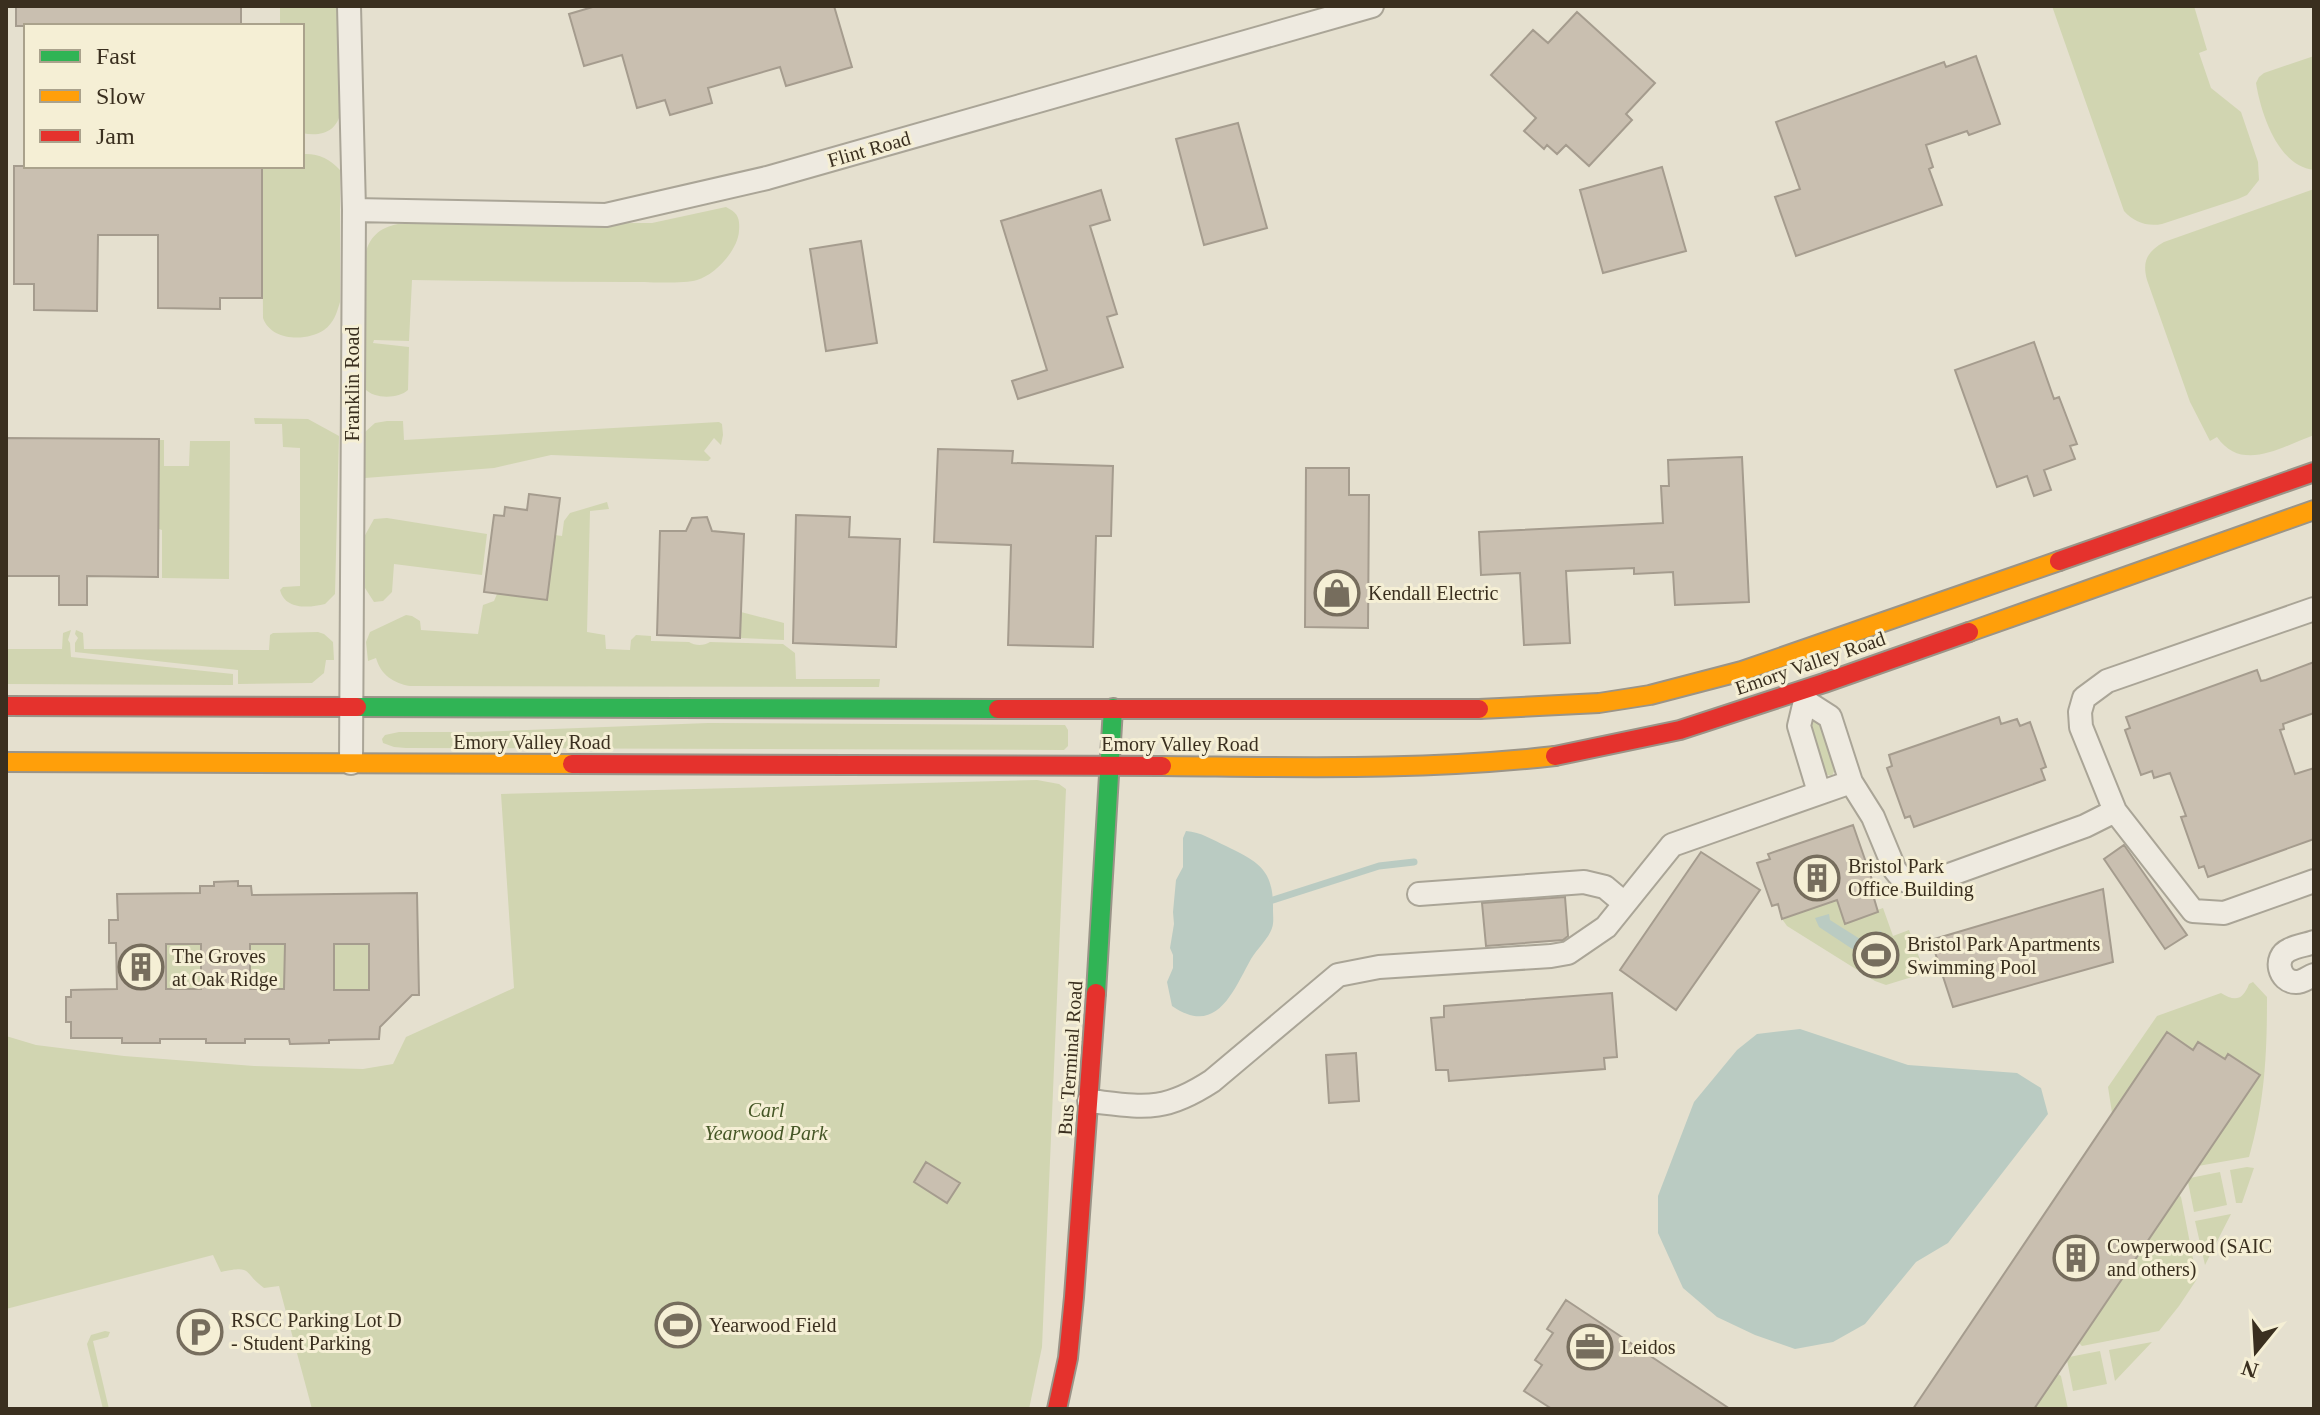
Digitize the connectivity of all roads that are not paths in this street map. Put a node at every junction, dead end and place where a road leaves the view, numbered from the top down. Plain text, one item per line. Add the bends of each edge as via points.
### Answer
1 (349, 6) edge
2 (1372, 6) edge
3 (354, 210) junction
4 (2314, 472) edge
5 (2314, 510) edge
6 (2314, 609) edge
7 (6, 706) edge
8 (352, 708) junction
9 (1113, 708) junction
10 (6, 762) edge
11 (351, 763) junction
12 (1111, 765) junction
13 (1851, 782) junction
14 (1819, 792) junction
15 (2115, 811) junction
16 (2314, 881) edge
17 (1419, 894) dead end
18 (1624, 903) junction
19 (2314, 942) edge
20 (2314, 975) edge
21 (1089, 1101) junction
22 (1057, 1409) edge

1 - 3 street, Franklin Road
2 - 3 street, Flint Road via 767,178 606,215
3 - 8 street, Franklin Road
4 - 9 main road, Emory Valley Road via 1778,659 1650,695 1599,703 1446,710
5 - 12 main road, Emory Valley Road via 1824,683 1680,730 1603,747 1423,767
6 - 15 street via 2107,681 2084,698 2081,727
7 - 8 main road, Emory Valley Road
8 - 9 main road, Emory Valley Road
8 - 11 street, Franklin Road
9 - 12 main road, Bus Terminal Road
10 - 11 main road, Emory Valley Road
11 - 12 main road, Emory Valley Road
12 - 21 main road, Bus Terminal Road
13 - 14 street
13 - 14 street via 1830,717 1805,701 1799,726
13 - 15 street via 1873,817 1895,870 1915,885
14 - 18 street via 1672,845
15 - 16 street via 2193,911 2224,913
17 - 18 street via 1584,882 1605,887
18 - 21 street via 1606,927 1568,953 1379,967 1338,975 1190,1095 1153,1106
19 - 20 street via 2289,950 2279,967 2293,982
21 - 22 main road, Bus Terminal Road via 1068,1358

